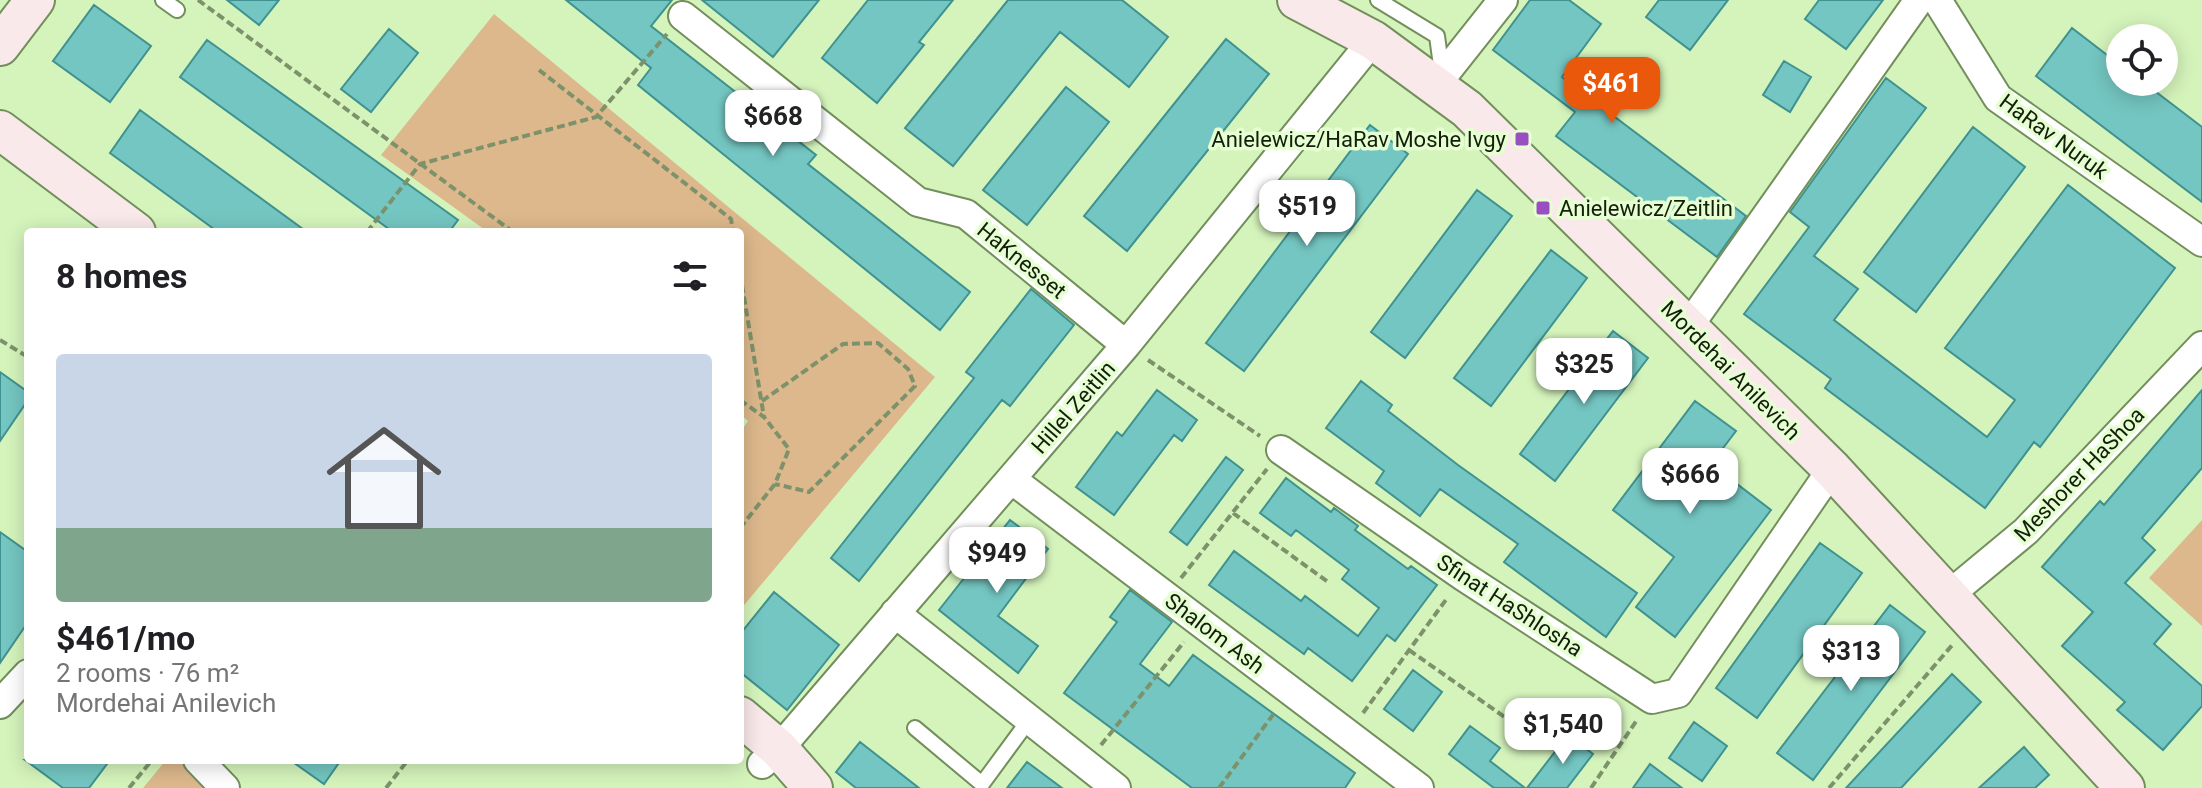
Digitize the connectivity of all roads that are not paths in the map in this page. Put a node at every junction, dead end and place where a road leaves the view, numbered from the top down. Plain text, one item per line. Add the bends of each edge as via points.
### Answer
1 (35, 0) edge
2 (163, 0) edge
3 (1297, 0) edge
4 (1378, 0) edge
5 (1503, 0) edge
6 (1919, 0) edge
7 (1937, 0) edge
8 (177, 10) dead end
9 (683, 16) road end
10 (1373, 40) junction
11 (0, 46) edge
12 (1443, 83) junction
13 (0, 130) edge
14 (0, 158) edge
15 (94, 228) edge
16 (131, 228) edge
17 (2202, 242) edge
18 (1688, 327) junction
19 (1126, 345) junction
20 (2202, 346) edge
21 (1281, 450) road end
22 (1832, 469) junction
23 (1011, 479) junction
24 (1962, 607) junction
25 (895, 613) junction
26 (24, 678) edge
27 (0, 704) edge
28 (1029, 720) junction
29 (744, 723) edge
30 (915, 728) dead end
31 (766, 761) edge
32 (202, 764) edge
33 (225, 788) edge
34 (813, 788) edge
35 (1116, 788) edge
36 (1419, 788) edge
37 (2125, 788) edge

1 - 11 street
2 - 8 lane
3 - 10 street, Mordehai Anilevich
4 - 12 lane via 1437,36
5 - 12 street
6 - 18 street
7 - 17 street, HaRav Nuruk via 1998,98
9 - 19 street, HaKnesset via 918,202 966,214
10 - 12 street, Mordehai Anilevich
10 - 19 street, Hillel Zeitlin
12 - 18 street, Mordehai Anilevich
13 - 16 street
14 - 15 street
18 - 22 street, Mordehai Anilevich
19 - 23 street, Hillel Zeitlin
20 - 24 street, Meshorer HaShoa via 2026,531
21 - 22 street, Sfinat HaShlosha via 1652,699 1678,693
22 - 24 street, Mordehai Anilevich
23 - 25 street, Hillel Zeitlin
23 - 36 street, Shalom Ash
24 - 37 street, Mordehai Anilevich
25 - 28 street
25 - 31 street, Hillel Zeitlin
26 - 27 street
28 - 30 lane via 982,784
28 - 35 street
29 - 31 street
31 - 34 street
32 - 33 street

